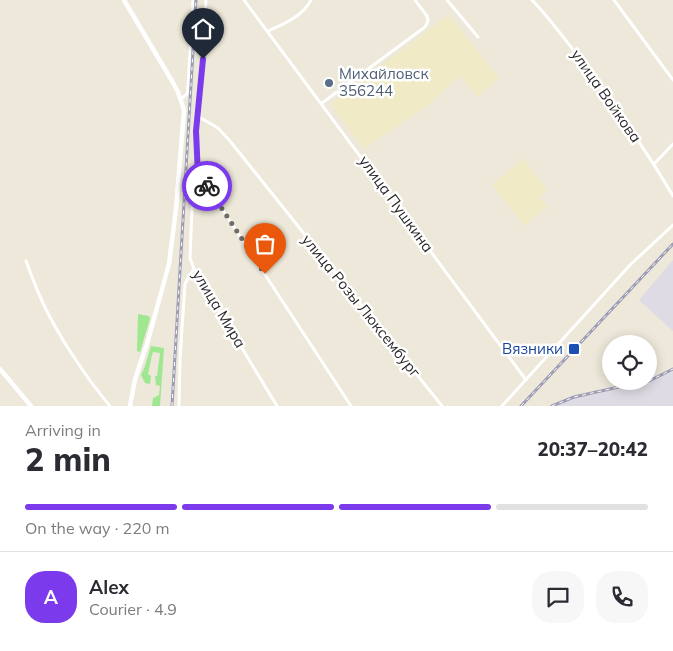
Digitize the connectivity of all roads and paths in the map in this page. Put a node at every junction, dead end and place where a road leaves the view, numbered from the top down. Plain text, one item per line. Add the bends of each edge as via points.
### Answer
1 (124, 0) edge
2 (193, 0) edge
3 (206, 0) edge
4 (244, 0) edge
5 (311, 0) edge
6 (415, 0) edge
7 (447, 0) edge
8 (532, 0) edge
9 (614, 0) edge
10 (268, 31) junction
11 (478, 37) dead end
12 (673, 80) edge
13 (181, 99) junction
14 (322, 103) junction
15 (199, 117) junction
16 (673, 144) edge
17 (654, 164) junction
18 (198, 176) junction
19 (673, 196) edge
20 (673, 225) edge
21 (26, 261) dead end
22 (194, 269) junction
23 (0, 369) edge
24 (526, 380) junction
25 (32, 406) edge
26 (110, 406) edge
27 (130, 406) edge
28 (179, 406) edge
29 (277, 406) edge
30 (352, 406) edge
31 (442, 406) edge
32 (502, 406) edge

1 - 13 main road
2 - 13 street via 188,87 187,94
3 - 15 street
4 - 10 street, улица Пушкина
5 - 10 street via 307,8 288,22
6 - 14 street via 427,16 425,27
7 - 11 street
8 - 17 street, улица Войкова via 557,28
9 - 12 street
10 - 14 street, улица Пушкина
13 - 27 main road via 184,110 168,264
14 - 24 street, улица Пушкина
15 - 18 street, улица Мира via 196,131
15 - 31 street, улица Розы Люксембург via 218,128 230,141
16 - 17 street
17 - 19 street, улица Войкова
18 - 22 street, улица Мира via 193,187 190,258
18 - 30 street
20 - 24 street via 630,265
21 - 26 street via 49,315
22 - 28 street via 186,284
22 - 29 street, улица Мира
23 - 25 main road
24 - 32 street

